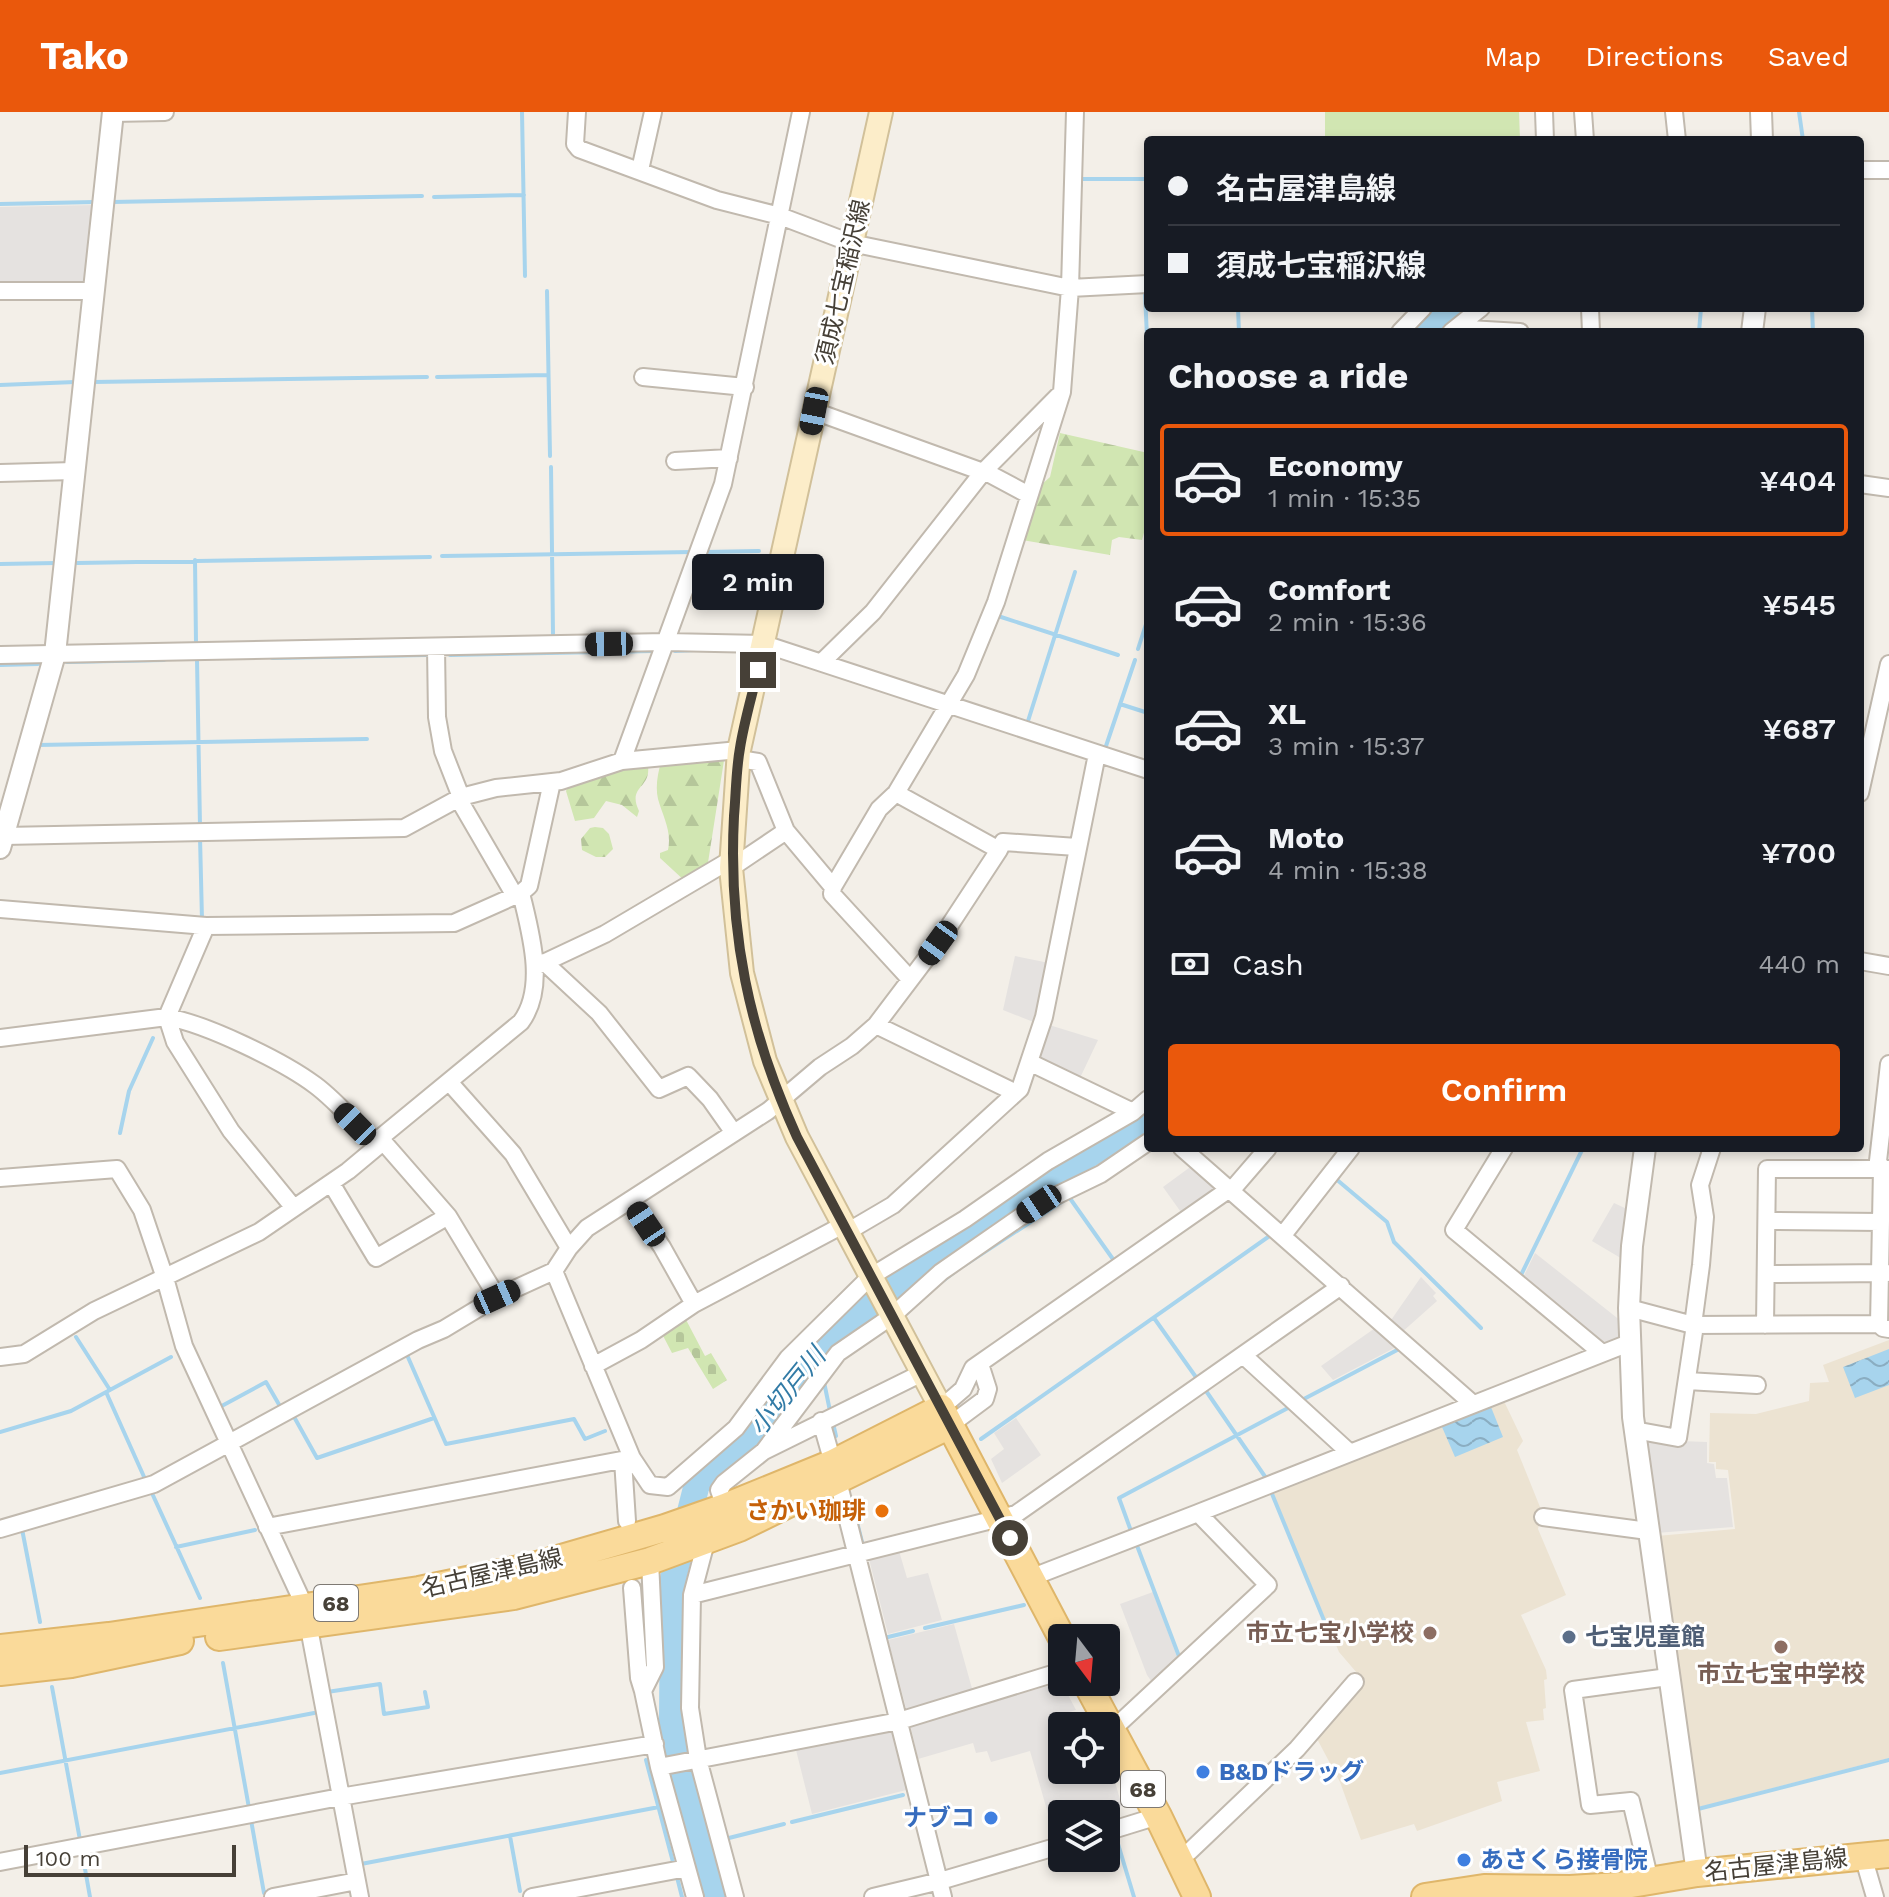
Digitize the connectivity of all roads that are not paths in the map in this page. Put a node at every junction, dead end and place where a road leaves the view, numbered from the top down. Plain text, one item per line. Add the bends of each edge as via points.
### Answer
1 (165, 112) edge
2 (577, 112) edge
3 (653, 112) edge
4 (801, 112) edge
5 (881, 112) edge
6 (1075, 112) edge
7 (1544, 112) edge
8 (1583, 112) edge
9 (1674, 112) edge
10 (1761, 112) edge
11 (112, 113) edge
12 (1545, 136) edge
13 (1585, 136) edge
14 (1677, 136) edge
15 (1762, 136) edge
16 (640, 170) junction
17 (1864, 170) edge
18 (1889, 170) edge
19 (780, 216) junction
20 (851, 243) junction
21 (1144, 284) edge
22 (1070, 288) junction
23 (0, 291) edge
24 (95, 291) junction
25 (1419, 312) edge
26 (1477, 312) edge
27 (1404, 328) edge
28 (1463, 328) edge
29 (643, 377) dead end
30 (745, 387) junction
31 (1062, 392) junction
32 (814, 411) junction
33 (729, 458) junction
34 (675, 461) dead end
35 (74, 471) junction
36 (984, 472) junction
37 (0, 473) edge
38 (1864, 485) edge
39 (1889, 488) edge
40 (1029, 495) junction
41 (666, 642) junction
42 (764, 644) junction
43 (436, 647) junction
44 (55, 654) junction
45 (0, 655) edge
46 (822, 662) junction
47 (1889, 664) edge
48 (948, 704) junction
49 (739, 754) junction
50 (1097, 754) junction
51 (622, 761) junction
52 (1144, 769) edge
53 (1864, 775) edge
54 (552, 782) junction
55 (896, 793) junction
56 (459, 797) junction
57 (786, 831) junction
58 (2, 842) edge
59 (1077, 847) junction
60 (999, 850) junction
61 (732, 863) junction
62 (833, 887) junction
63 (518, 894) junction
64 (0, 909) edge
65 (206, 926) junction
66 (1864, 962) edge
67 (540, 964) junction
68 (1889, 966) edge
69 (910, 979) junction
70 (167, 1017) junction
71 (876, 1025) junction
72 (0, 1038) edge
73 (1029, 1062) junction
74 (1889, 1064) edge
75 (450, 1083) junction
76 (1888, 1083) edge
77 (1016, 1093) junction
78 (780, 1101) junction
79 (1144, 1102) edge
80 (1133, 1112) junction
81 (734, 1133) junction
82 (379, 1142) junction
83 (1144, 1145) edge
84 (1186, 1152) edge
85 (1264, 1152) edge
86 (1348, 1152) edge
87 (1502, 1152) edge
88 (1644, 1152) edge
89 (1711, 1152) edge
90 (1885, 1169) edge
91 (0, 1178) edge
92 (331, 1183) junction
93 (1229, 1191) junction
94 (630, 1200) junction
95 (294, 1208) junction
96 (448, 1216) junction
97 (1884, 1220) edge
98 (1767, 1221) junction
99 (845, 1228) junction
100 (1283, 1235) junction
101 (569, 1248) junction
102 (554, 1271) junction
103 (1884, 1273) edge
104 (1766, 1274) junction
105 (165, 1278) junction
106 (872, 1280) junction
107 (1341, 1286) junction
108 (497, 1297) junction
109 (694, 1304) junction
110 (1629, 1308) junction
111 (891, 1314) junction
112 (1694, 1325) junction
113 (1765, 1325) junction
114 (1884, 1326) edge
115 (1629, 1343) junction
116 (1602, 1353) junction
117 (1243, 1355) junction
118 (0, 1357) edge
119 (980, 1364) junction
120 (593, 1366) junction
121 (922, 1373) junction
122 (1687, 1381) junction
123 (1757, 1385) dead end
124 (1473, 1404) junction
125 (945, 1416) junction
126 (821, 1421) junction
127 (1634, 1430) junction
128 (229, 1443) junction
129 (764, 1451) junction
130 (1350, 1453) junction
131 (627, 1459) junction
132 (836, 1472) junction
133 (716, 1510) junction
134 (1198, 1513) junction
135 (1543, 1517) dead end
136 (999, 1518) junction
137 (627, 1521) dead end
138 (267, 1527) junction
139 (0, 1529) edge
140 (1648, 1531) junction
141 (703, 1543) junction
142 (858, 1554) junction
143 (655, 1559) junction
144 (1030, 1578) junction
145 (632, 1588) dead end
146 (692, 1595) junction
147 (306, 1617) junction
148 (1055, 1624) edge
149 (0, 1648) edge
150 (0, 1672) edge
151 (1048, 1675) edge
152 (1668, 1677) junction
153 (1355, 1682) dead end
154 (643, 1691) junction
155 (899, 1721) junction
156 (1120, 1723) edge
157 (655, 1744) junction
158 (1120, 1747) edge
159 (696, 1760) junction
160 (662, 1766) junction
161 (340, 1797) junction
162 (1158, 1816) junction
163 (1120, 1828) edge
164 (1048, 1850) edge
165 (1876, 1855) edge
166 (1178, 1857) junction
167 (0, 1862) edge
168 (687, 1868) junction
169 (1697, 1873) junction
170 (1656, 1886) edge
171 (358, 1889) edge
172 (941, 1889) edge
173 (273, 1897) edge
174 (532, 1897) edge
175 (695, 1897) edge
176 (735, 1897) edge
177 (873, 1897) edge
178 (1197, 1897) edge
179 (1425, 1897) edge
180 (1875, 1897) edge

1 - 11 street
2 - 16 street via 579,149
3 - 16 street
4 - 19 street
5 - 20 main road, 須成七宝稲沢線
6 - 22 street
7 - 12 street
8 - 13 street
9 - 14 street
10 - 15 street
11 - 24 street
16 - 19 street via 717,200
17 - 18 street
19 - 20 street
19 - 30 street
20 - 22 street
20 - 32 main road, 須成七宝稲沢線
21 - 22 street
22 - 31 street
23 - 24 street
24 - 35 street
25 - 27 street
26 - 28 street
29 - 30 street
30 - 33 street
31 - 36 street
31 - 40 street
32 - 36 street
32 - 42 main road, 須成七宝稲沢線
33 - 34 street
33 - 41 street
35 - 37 street
35 - 44 street
36 - 40 street
36 - 46 street via 873,612
38 - 39 street
40 - 48 street via 996,602
41 - 42 street
41 - 43 street
41 - 51 street
42 - 46 street
42 - 49 main road, 須成七宝稲沢線
43 - 44 street
43 - 56 street via 439,728
44 - 45 street
44 - 58 street
46 - 48 street
47 - 53 street
48 - 50 street
48 - 55 street
49 - 51 street
49 - 57 street via 758,762
49 - 61 main road, 須成七宝稲沢線
50 - 52 street
50 - 59 street
51 - 54 street
54 - 56 street
54 - 63 street via 529,886
55 - 60 street
55 - 62 street via 879,809
56 - 58 street via 404,828
56 - 63 street
57 - 61 street
57 - 62 street
59 - 60 street via 1003,842
59 - 73 street via 1044,1017
60 - 69 street
61 - 67 street
61 - 78 main road, 須成七宝稲沢線 via 742,973
62 - 69 street via 832,894
63 - 65 street via 454,923
63 - 67 street
64 - 65 street
65 - 70 street
66 - 68 street
67 - 75 street via 528,1013
67 - 81 street via 599,1013 659,1089 688,1076
69 - 71 street
70 - 72 street
70 - 82 street via 224,1037 291,1070
70 - 95 street via 175,1042 231,1131
71 - 77 street
71 - 78 street
73 - 77 street
73 - 80 street
74 - 76 street
75 - 82 street
75 - 101 street via 513,1154
76 - 90 street via 1878,1161
77 - 99 street via 893,1205
78 - 81 street
78 - 99 main road, 須成七宝稲沢線
79 - 80 street
80 - 106 street via 1048,1161
81 - 94 street
82 - 92 street
82 - 96 street
83 - 111 street via 1101,1174 1039,1204
84 - 93 street
85 - 93 street
86 - 100 street
87 - 116 street via 1454,1230
88 - 110 street
89 - 112 street via 1700,1185 1705,1217
90 - 97 street
90 - 98 street via 1767,1169
91 - 105 street via 117,1169 142,1210
92 - 95 street
92 - 96 street via 376,1258
93 - 100 street
93 - 119 street
94 - 101 street via 587,1228
94 - 109 street
95 - 105 street via 259,1232
96 - 108 street
97 - 98 street
97 - 103 street
98 - 104 street
99 - 106 main road, 須成七宝稲沢線
99 - 109 street
100 - 107 street
101 - 102 street
102 - 108 street
102 - 120 street
103 - 104 street
103 - 114 street
104 - 113 street
105 - 118 street via 94,1311 24,1354
105 - 128 street via 184,1346
106 - 111 main road, 須成七宝稲沢線
106 - 131 street via 788,1358 736,1428 668,1487 650,1485
107 - 117 street
107 - 124 street
108 - 128 street
109 - 120 street
110 - 112 street
110 - 115 street
111 - 121 main road, 須成七宝稲沢線
111 - 129 street via 838,1353
112 - 113 street
112 - 122 street
113 - 114 street
115 - 116 street
115 - 127 street
116 - 124 street
117 - 130 street
117 - 136 street via 1016,1514
119 - 125 street
119 - 125 street via 988,1389 985,1399
120 - 131 street
121 - 125 main road, 須成七宝稲沢線
121 - 126 street
122 - 123 street
122 - 127 street via 1678,1438
124 - 130 street
125 - 132 main road, 名古屋津島線 / 68
125 - 136 main road
126 - 129 street
126 - 132 street
127 - 140 street
128 - 138 street
128 - 139 street via 154,1484
129 - 133 street via 724,1483
130 - 134 street
131 - 137 street
131 - 138 street
132 - 133 main road, 名古屋津島線 / 68
132 - 141 main road, 名古屋津島線 / 68
132 - 142 street
133 - 147 main road, 名古屋津島線 / 68 via 534,1566
134 - 144 street
134 - 156 street via 1268,1585
135 - 140 street
136 - 142 street
136 - 144 main road
138 - 147 street
140 - 152 street
141 - 143 main road, 名古屋津島線 / 68
141 - 146 street
142 - 146 street
142 - 155 street
143 - 147 main road, 名古屋津島線 / 68 via 514,1596
143 - 154 street via 655,1667
144 - 148 main road
145 - 154 street
146 - 159 street via 690,1708
147 - 149 main road, 名古屋津島線 / 68
147 - 150 main road, 名古屋津島線 / 68 via 71,1664
147 - 161 street
151 - 155 street
152 - 169 street
152 - 170 street via 1573,1690 1590,1805 1631,1801
153 - 166 street via 1297,1749
154 - 157 street
155 - 159 street
155 - 172 street
157 - 160 street
157 - 161 street
158 - 162 main road, 68
159 - 160 street
159 - 176 street
160 - 168 street
161 - 167 street
161 - 171 street
162 - 163 street
162 - 166 main road, 68
164 - 172 street
165 - 169 main road, 名古屋津島線
165 - 180 street
166 - 178 main road, 68
168 - 174 street
168 - 175 street
169 - 170 main road, 名古屋津島線
170 - 179 main road, 名古屋津島線 via 1484,1888
171 - 173 street
172 - 177 street

